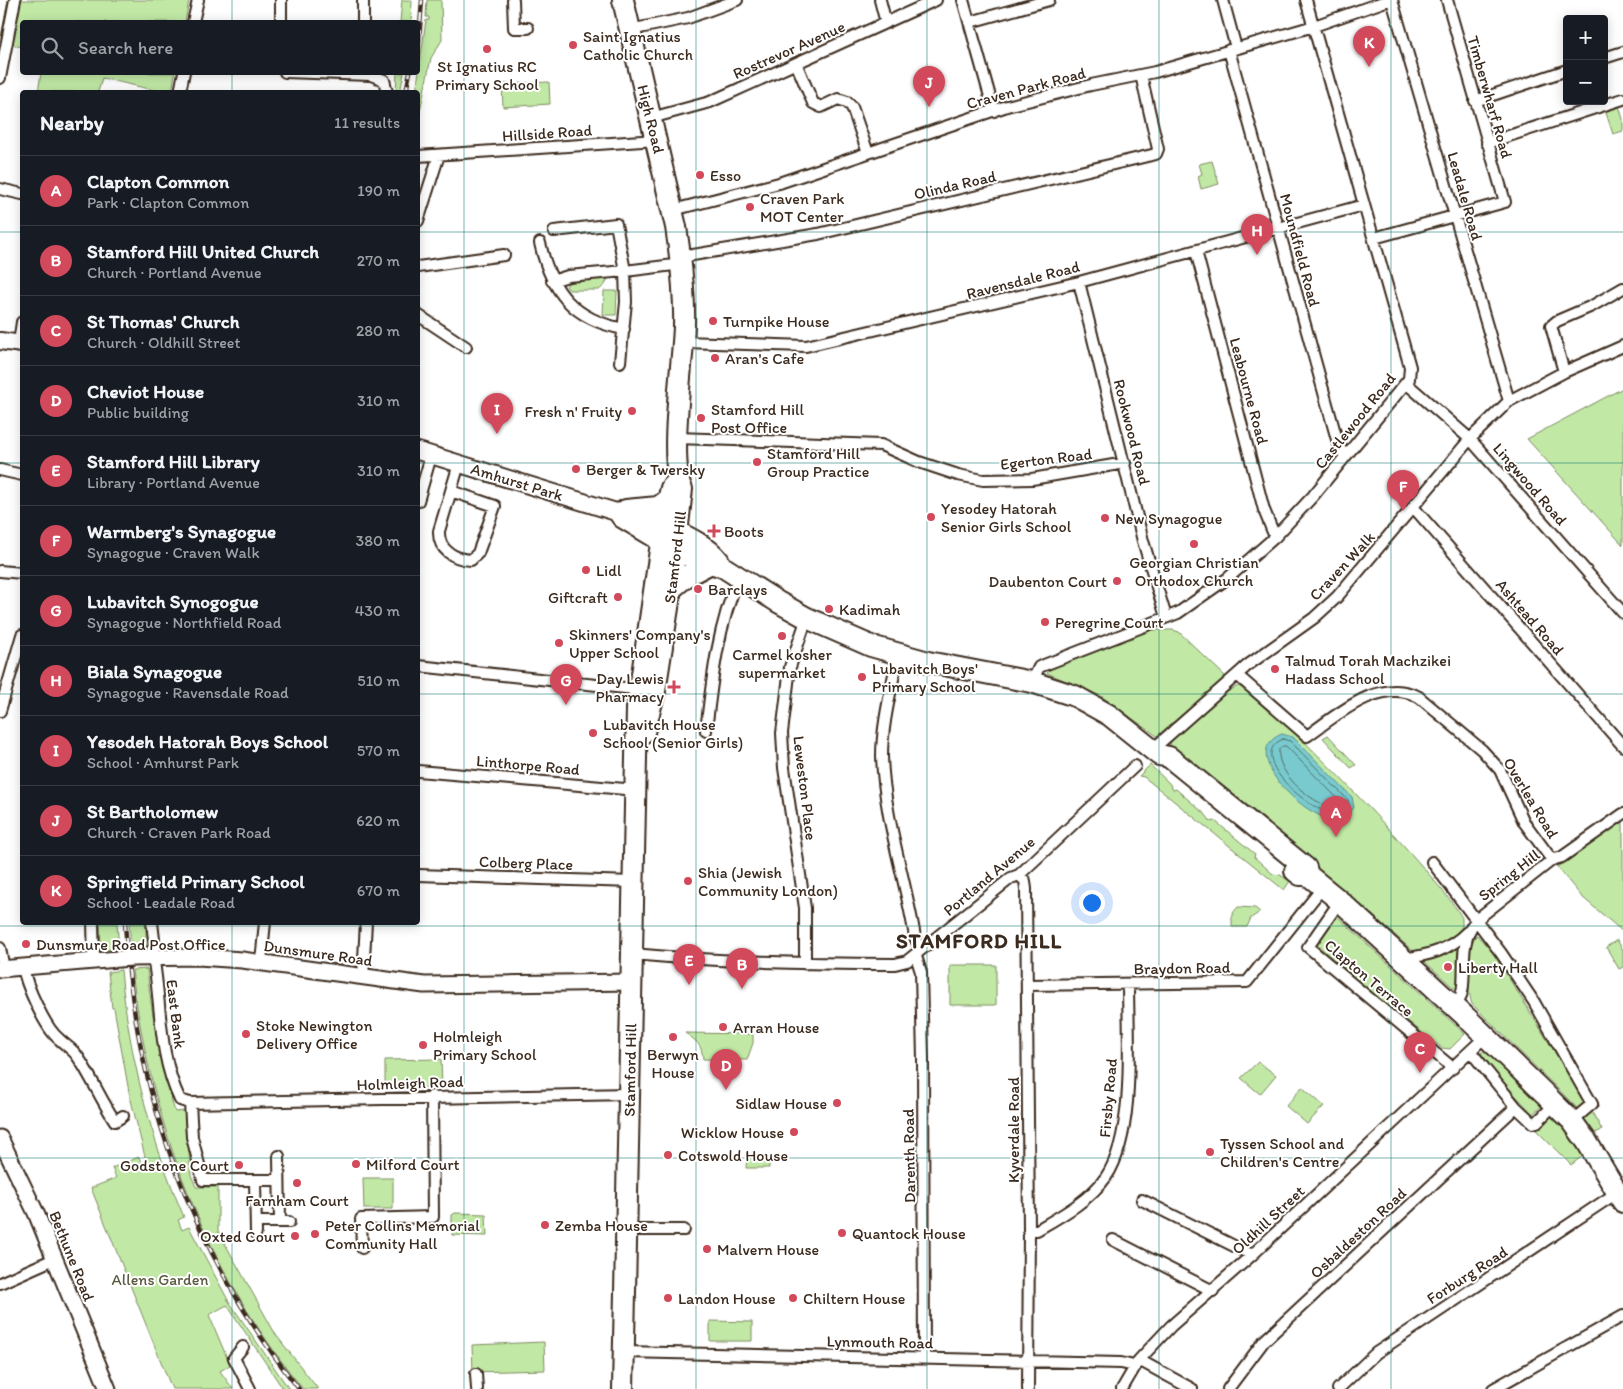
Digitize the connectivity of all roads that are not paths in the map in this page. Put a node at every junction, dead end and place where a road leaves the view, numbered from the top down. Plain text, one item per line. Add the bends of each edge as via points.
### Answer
1 (15, 0) edge
2 (198, 0) edge
3 (281, 0) edge
4 (363, 0) edge
5 (513, 0) edge
6 (623, 0) edge
7 (737, 0) edge
8 (880, 0) edge
9 (936, 0) edge
10 (964, 0) edge
11 (1049, 0) edge
12 (1223, 0) edge
13 (1306, 0) edge
14 (1390, 0) edge
15 (1447, 0) edge
16 (193, 20) edge
17 (281, 20) edge
18 (363, 20) edge
19 (970, 22) junction
20 (886, 23) junction
21 (1314, 26) junction
22 (528, 28) dead end
23 (630, 30) junction
24 (1233, 49) junction
25 (1623, 52) edge
26 (1608, 57) edge
27 (796, 63) junction
28 (1563, 71) edge
29 (183, 75) edge
30 (372, 75) edge
31 (1141, 75) junction
32 (0, 78) edge
33 (387, 88) edge
34 (180, 90) edge
35 (1623, 99) edge
36 (1475, 101) junction
37 (994, 110) junction
38 (651, 118) junction
39 (656, 140) junction
40 (1487, 143) junction
41 (868, 153) junction
42 (439, 155) junction
43 (420, 156) edge
44 (0, 189) edge
45 (20, 194) edge
46 (1364, 205) junction
47 (673, 210) junction
48 (420, 215) edge
49 (1455, 216) junction
50 (1280, 229) junction
51 (554, 231) dead end
52 (1374, 238) junction
53 (540, 243) dead end
54 (1196, 251) junction
55 (504, 255) dead end
56 (681, 260) junction
57 (420, 267) edge
58 (625, 270) junction
59 (552, 281) junction
60 (1079, 282) junction
61 (1623, 288) edge
62 (420, 316) edge
63 (624, 329) junction
64 (0, 341) edge
65 (683, 342) junction
66 (20, 343) edge
67 (1623, 346) edge
68 (466, 347) dead end
69 (620, 362) dead end
70 (1564, 372) junction
71 (1406, 383) junction
72 (1509, 401) junction
73 (677, 438) junction
74 (1470, 439) junction
75 (424, 453) edge
76 (1345, 456) junction
77 (1125, 463) junction
78 (459, 464) junction
79 (0, 470) edge
80 (20, 475) edge
81 (420, 485) edge
82 (451, 491) junction
83 (676, 493) junction
84 (1414, 508) junction
85 (621, 511) junction
86 (1275, 537) junction
87 (670, 538) junction
88 (722, 566) junction
89 (0, 572) edge
90 (20, 573) edge
91 (671, 589) junction
92 (1623, 612) edge
93 (1166, 617) junction
94 (807, 618) junction
95 (20, 642) edge
96 (654, 642) junction
97 (898, 654) junction
98 (420, 666) edge
99 (1237, 674) junction
100 (1032, 682) junction
101 (647, 690) junction
102 (0, 711) edge
103 (706, 731) dead end
104 (1623, 746) edge
105 (1156, 752) junction
106 (1135, 766) dead end
107 (420, 771) edge
108 (636, 790) junction
109 (1623, 814) edge
110 (1552, 860) junction
111 (1432, 862) dead end
112 (420, 875) edge
113 (1018, 875) junction
114 (1316, 881) junction
115 (633, 882) junction
116 (1340, 901) junction
117 (1476, 920) junction
118 (93, 925) edge
119 (152, 925) edge
120 (265, 925) edge
121 (366, 925) edge
122 (1468, 931) junction
123 (0, 948) edge
124 (919, 953) junction
125 (153, 954) junction
126 (632, 954) junction
127 (1403, 959) junction
128 (94, 962) junction
129 (260, 962) junction
130 (805, 964) junction
131 (23, 967) junction
132 (2, 969) edge
133 (363, 977) junction
134 (632, 982) junction
135 (1128, 984) junction
136 (1027, 985) junction
137 (1455, 1007) junction
138 (1485, 1037) junction
139 (1470, 1052) junction
140 (1453, 1068) junction
141 (630, 1094) junction
142 (432, 1096) junction
143 (190, 1104) junction
144 (1555, 1104) junction
145 (1516, 1107) junction
146 (123, 1116) dead end
147 (1572, 1121) junction
148 (2, 1148) edge
149 (279, 1156) dead end
150 (255, 1180) junction
151 (279, 1180) junction
152 (1620, 1197) edge
153 (1142, 1200) dead end
154 (256, 1222) junction
155 (627, 1230) junction
156 (684, 1230) dead end
157 (1029, 1230) junction
158 (256, 1233) dead end
159 (1113, 1240) dead end
160 (362, 1248) dead end
161 (1252, 1256) junction
162 (54, 1259) junction
163 (0, 1283) edge
164 (1213, 1291) junction
165 (1623, 1316) edge
166 (243, 1347) dead end
167 (624, 1352) junction
168 (924, 1358) junction
169 (1029, 1360) junction
170 (1136, 1363) junction
171 (476, 1374) dead end
172 (108, 1389) edge
173 (250, 1389) edge
174 (477, 1389) edge
175 (623, 1389) edge
176 (1028, 1389) edge
177 (1122, 1389) edge
178 (1192, 1389) edge
179 (1228, 1389) edge
180 (1338, 1389) edge
181 (1494, 1389) edge

1 - 32 street
2 - 16 street
3 - 17 street
4 - 18 street
5 - 22 street via 514,28
6 - 23 highway, High Road
7 - 23 street via 688,18
8 - 20 street
9 - 20 street, Rostrevor Avenue
10 - 19 street
11 - 19 street
12 - 24 street, Moundfield Road
13 - 21 street, Castlewood Road
14 - 21 street, Craven Park Road
14 - 49 street, Leadale Road
15 - 36 street, Timberwharf Road
19 - 37 street
20 - 27 street, Rostrevor Avenue
21 - 24 street, Craven Park Road
21 - 46 street, Castlewood Road
23 - 38 highway, High Road
24 - 31 street, Craven Park Road
24 - 50 street, Moundfield Road
25 - 26 street
27 - 38 street, Rostrevor Avenue via 710,102
27 - 41 street via 813,103 821,107 838,99 848,102
28 - 36 street
29 - 34 street
30 - 33 street via 377,76
31 - 37 street, Craven Park Road
31 - 56 street, Olinda Road via 1158,149 1156,154 818,234
35 - 40 street
36 - 40 street, Timberwharf Road
37 - 41 street, Craven Park Road
38 - 39 highway, High Road
39 - 42 street, Hillside Road
39 - 47 highway, High Road
40 - 49 street, Timberwharf Road via 1504,202
41 - 47 street, Craven Park Road via 779,183
42 - 43 street, Hillside Road
42 - 48 street
44 - 45 street
46 - 50 street, Ravensdale Road
46 - 52 street, Castlewood Road
47 - 56 highway, Stamford Hill
49 - 52 street
49 - 72 street, Leadale Road
50 - 54 street, Ravensdale Road
50 - 76 street, Moundfield Road via 1338,447
51 - 58 street via 616,224
52 - 71 street, Castlewood Road via 1410,367
53 - 59 street
54 - 60 street, Ravensdale Road
54 - 86 street, Leabourne Road via 1264,510
55 - 57 street
56 - 58 street
56 - 65 highway, Stamford Hill
58 - 59 street via 568,276
58 - 63 street
59 - 63 street via 559,294 578,312 603,325
60 - 65 street, Ravensdale Road via 806,346
60 - 77 street, Rookwood Road
61 - 70 street via 1552,326
62 - 68 street
63 - 69 street
64 - 66 main road
65 - 73 highway, Stamford Hill
67 - 70 street, Craven Walk
70 - 72 street, Craven Walk
71 - 74 street, Lingwood Road
71 - 76 street, Castlewood Road
72 - 74 street, Craven Walk
73 - 77 street, Egerton Road via 881,445 934,467 983,480 1032,479
73 - 83 highway, Stamford Hill
74 - 84 street, Craven Walk
74 - 92 street, Lingwood Road
75 - 78 main road, Amhurst Park
75 - 81 street
76 - 86 street, Castlewood Road
77 - 93 street, Rookwood Road via 1143,541
78 - 82 street
78 - 85 main road, Amhurst Park
79 - 80 street
82 - 82 street via 439,531 440,546 462,559 471,560 478,553 495,506
83 - 85 highway via 658,507
83 - 87 highway, Stamford Hill
83 - 88 highway via 697,532
84 - 99 street, Craven Walk via 1337,597 1314,618
84 - 104 street, Ashtead Road
85 - 87 main road, Amhurst Park via 621,519
86 - 93 street, Castlewood Road via 1228,578 1178,613
87 - 88 highway
87 - 91 highway, Stamford Hill
87 - 96 highway, Stamford Hill
88 - 91 highway via 688,574
88 - 94 highway
88 - 103 street via 729,599 716,657
89 - 90 street
91 - 96 highway, Stamford Hill
93 - 100 street, Castlewood Road via 1039,667
94 - 97 highway
94 - 130 street, Leweston Place via 790,667 782,719 784,768 805,908
95 - 102 street
96 - 101 highway, Stamford Hill
97 - 100 highway
97 - 124 street, Darenth Road via 882,755 897,851
98 - 101 street
99 - 105 street, Craven Walk
99 - 110 street, Overlea Road via 1308,736 1357,700 1371,695 1410,692 1436,709 1500,770 1524,822
100 - 105 highway via 1063,691 1093,705 1127,727
101 - 108 highway, Stamford Hill
105 - 114 highway via 1169,757 1306,868
106 - 113 street, Portland Avenue
107 - 108 street, Linthorpe Road
108 - 115 highway, Stamford Hill
109 - 110 street, Spring Hill via 1562,857
110 - 117 street, Spring Hill
111 - 117 street
112 - 115 street, Colberg Place
113 - 124 street, Portland Avenue
113 - 136 street, Kyverdale Road via 1025,881 1026,889
114 - 116 highway
114 - 135 street, Braydon Road via 1247,982
115 - 126 highway, Stamford Hill
116 - 127 highway
116 - 140 street, Clapton Terrace via 1308,947
117 - 122 street, Spring Hill
117 - 147 street via 1534,1002 1592,1104
118 - 128 street
119 - 125 street, East Bank via 155,938
120 - 129 street
121 - 133 street
122 - 127 street, Spring Hill via 1441,951
122 - 137 street, Spring Hill via 1463,954 1462,999
123 - 132 street
124 - 130 street, Portland Avenue via 908,961 895,964
124 - 168 street, Darenth Road
125 - 128 street, Dunsmure Road
125 - 129 street, Dunsmure Road
125 - 143 street, East Bank via 159,1021 172,1083 180,1100
126 - 130 street, Portland Avenue via 744,963
126 - 134 highway, Stamford Hill
127 - 137 highway
128 - 131 street, Dunsmure Road
129 - 133 street, Dunsmure Road
131 - 132 street, Dunsmure Road
131 - 146 street via 30,991 58,1039 72,1047 114,1121
133 - 134 street, Dunsmure Road via 424,985
134 - 141 highway, Stamford Hill
135 - 136 street, Braydon Road
135 - 157 street, Firsby Road via 1128,1085 1124,1128 1114,1162 1107,1176 1086,1198 1037,1230
136 - 157 street, Kyverdale Road
137 - 138 highway
138 - 139 street, Oldhill Street
138 - 144 highway
139 - 140 street, Oldhill Street
139 - 145 street
140 - 161 street, Oldhill Street
141 - 142 street, Holmleigh Road
141 - 155 highway, Stamford Hill
142 - 143 street, Holmleigh Road
142 - 160 street via 434,1218 361,1217
143 - 150 street via 192,1137 201,1178
144 - 145 street via 1533,1123
144 - 147 highway
145 - 179 street, Osbaldeston Road via 1264,1342
147 - 152 highway
148 - 162 street, Bethune Road via 36,1213
149 - 151 street
150 - 151 street
150 - 154 street
151 - 154 street via 284,1222
152 - 180 street, Forburg Road via 1376,1353
153 - 161 street
154 - 158 street
155 - 156 street
155 - 167 highway, Stamford Hill
157 - 169 street, Kyverdale Road
159 - 164 street
161 - 164 street, Oldhill Street
162 - 163 street
162 - 172 street, Bethune Road
164 - 170 street, Oldhill Street via 1170,1326
165 - 181 street
166 - 173 street via 234,1358
167 - 168 street, Lynmouth Road
167 - 175 highway, Stamford Hill
168 - 169 street, Lynmouth Road
169 - 170 street, Lynmouth Road
169 - 176 street, Kyverdale Road
170 - 177 street, Oldhill Street
170 - 178 street, Lynmouth Road
171 - 174 street

